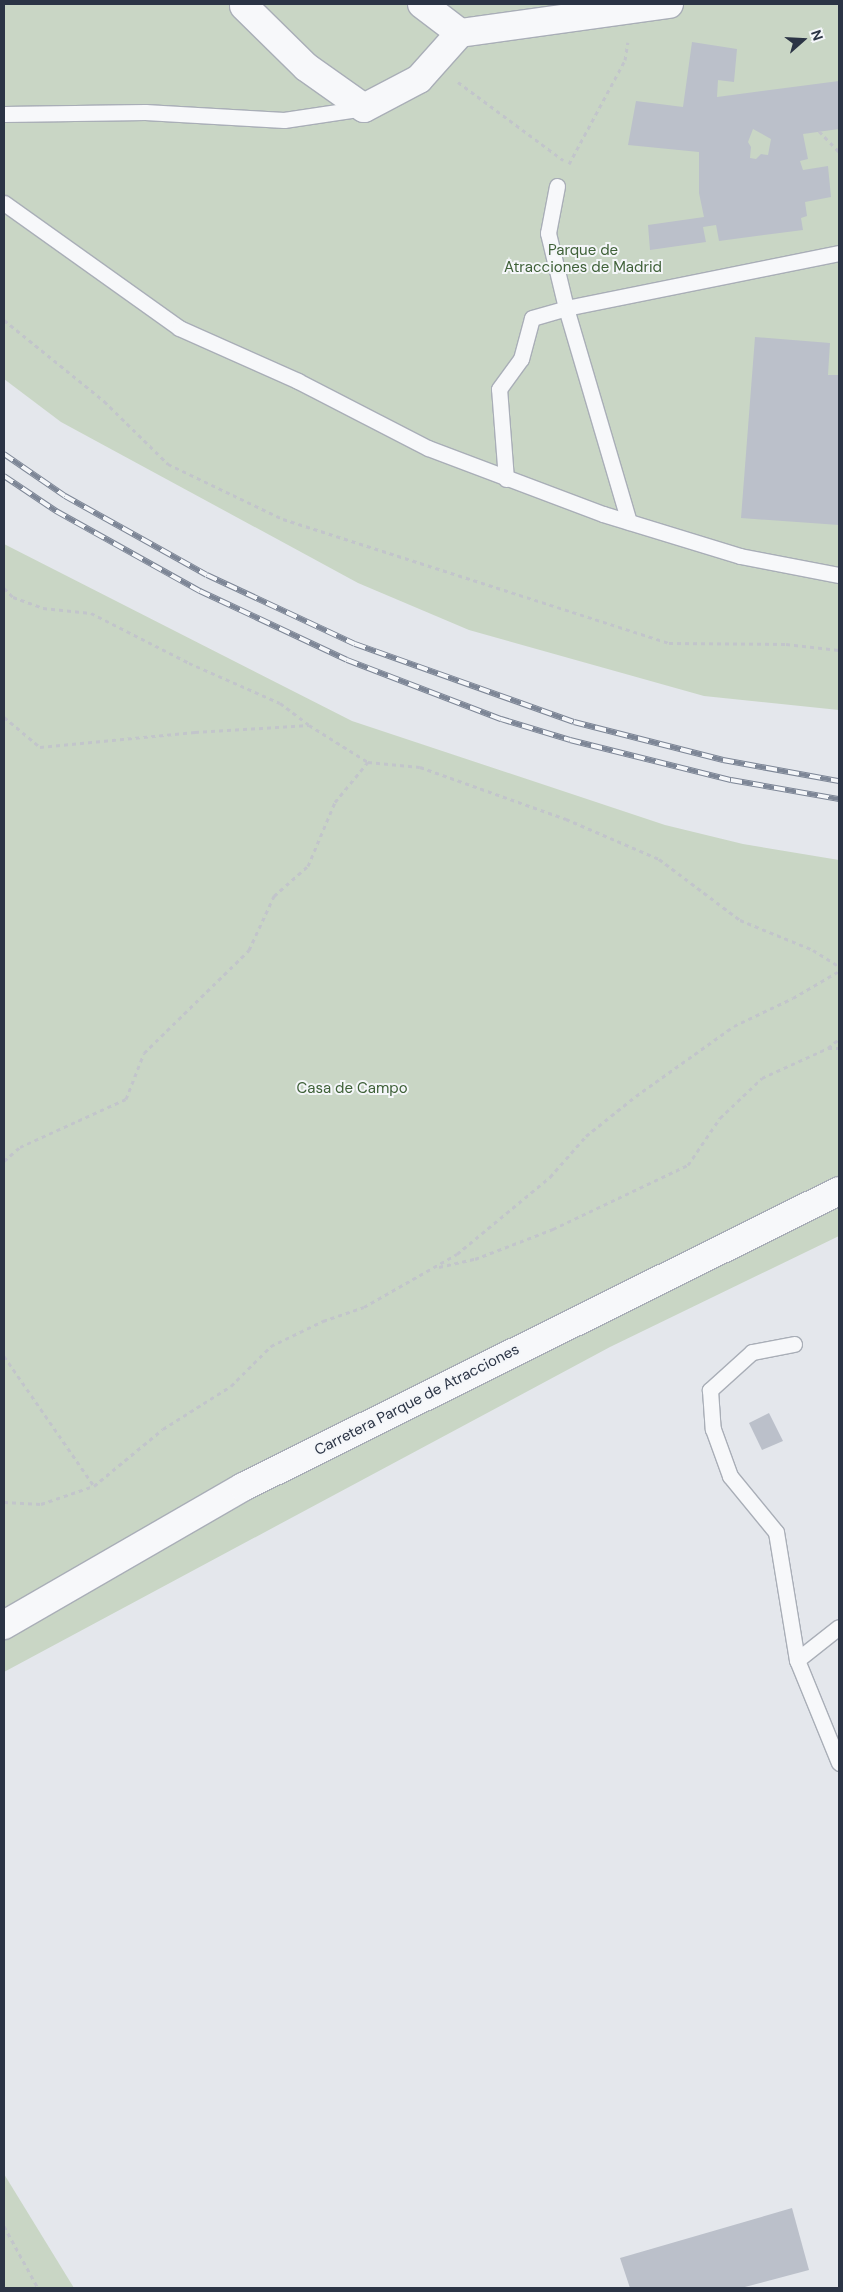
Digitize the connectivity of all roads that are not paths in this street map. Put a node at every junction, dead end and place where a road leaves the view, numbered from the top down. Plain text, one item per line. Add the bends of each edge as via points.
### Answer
1 (249, 4) edge
2 (422, 4) edge
3 (669, 4) edge
4 (460, 33) junction
5 (364, 108) junction
6 (4, 114) edge
7 (558, 186) road end
8 (4, 203) edge
9 (839, 254) edge
10 (566, 308) junction
11 (506, 480) junction
12 (629, 522) junction
13 (839, 575) edge
14 (839, 1191) edge
15 (794, 1344) dead end
16 (4, 1625) edge
17 (839, 1627) edge
18 (797, 1660) junction
19 (839, 1763) edge

1 - 5 street via 306,67
2 - 4 street
3 - 4 street
4 - 5 street via 419,79
5 - 6 lane via 284,120 145,112
7 - 10 lane via 548,233
8 - 11 lane via 179,328 298,381 428,448
9 - 10 lane
10 - 11 lane via 532,318 521,359 499,389
10 - 12 lane
11 - 12 lane
12 - 13 lane via 740,556
14 - 16 street, Carretera Parque de Atracciones via 243,1487
15 - 18 lane via 752,1352 710,1390 713,1429 730,1476 776,1532
17 - 18 lane
18 - 19 lane

